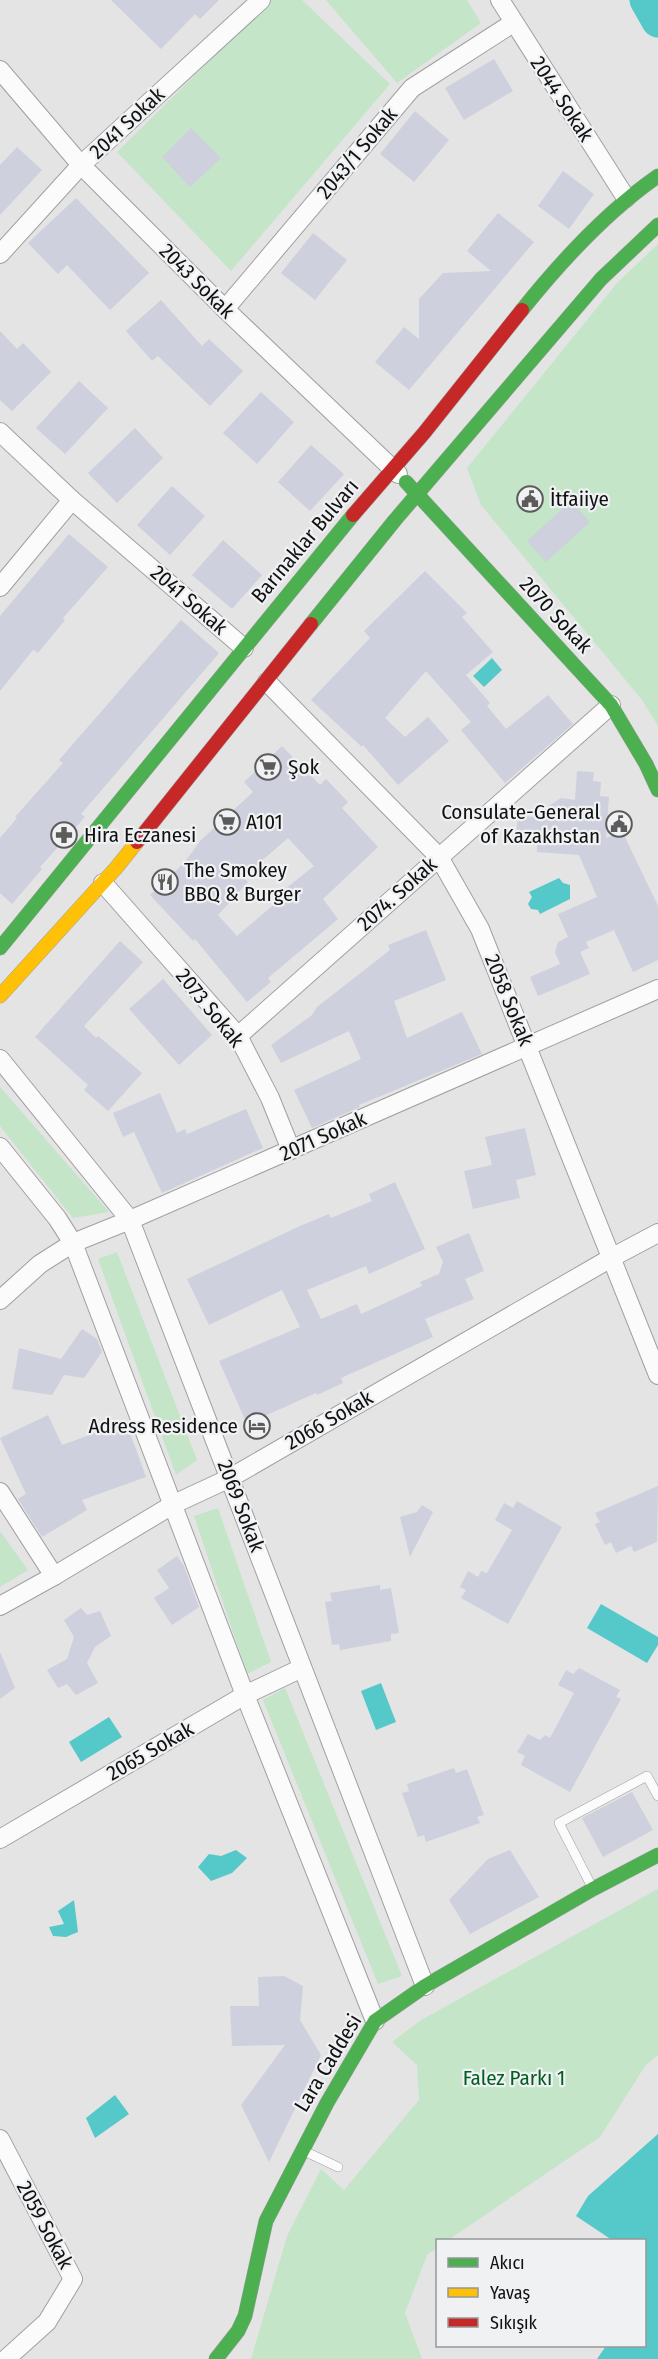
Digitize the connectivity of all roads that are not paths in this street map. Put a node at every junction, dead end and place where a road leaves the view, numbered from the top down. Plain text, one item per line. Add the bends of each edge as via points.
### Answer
1 (261, 0) edge
2 (500, 0) edge
3 (513, 23) junction
4 (0, 70) edge
5 (81, 165) junction
6 (658, 176) edge
7 (626, 198) junction
8 (658, 225) edge
9 (0, 254) edge
10 (225, 309) junction
11 (0, 432) edge
12 (405, 482) junction
13 (72, 500) junction
14 (0, 587) edge
15 (244, 648) junction
16 (267, 682) junction
17 (611, 705) junction
18 (658, 790) edge
19 (439, 857) junction
20 (103, 883) junction
21 (0, 948) edge
22 (658, 989) edge
23 (0, 996) edge
24 (238, 1036) junction
25 (527, 1046) junction
26 (0, 1059) edge
27 (0, 1147) edge
28 (291, 1150) junction
29 (130, 1220) junction
30 (658, 1233) edge
31 (73, 1243) junction
32 (611, 1258) junction
33 (0, 1300) edge
34 (658, 1375) edge
35 (230, 1478) junction
36 (0, 1491) edge
37 (174, 1504) junction
38 (54, 1576) junction
39 (0, 1606) edge
40 (302, 1668) junction
41 (245, 1695) junction
42 (658, 1796) edge
43 (0, 1839) edge
44 (658, 1855) edge
45 (593, 1889) junction
46 (425, 1986) junction
47 (375, 2021) junction
48 (0, 2139) edge
49 (302, 2150) junction
50 (338, 2167) dead end
51 (6, 2359) edge
52 (216, 2359) edge

1 - 5 street, 2041 Sokak
2 - 3 street, 2044 Sokak
3 - 7 street, 2044 Sokak
3 - 10 street, 2043/1 Sokak via 412,88
4 - 5 street, 2043 Sokak
5 - 9 street, 2041 Sokak
5 - 10 street, 2043 Sokak
6 - 7 main road, Barınaklar Bulvarı
7 - 12 main road, Barınaklar Bulvarı via 550,275 424,432
8 - 12 main road, Barınaklar Bulvarı
10 - 12 street, 2043 Sokak
11 - 13 street, 2041 Sokak
12 - 15 main road, Barınaklar Bulvarı
12 - 16 main road, Barınaklar Bulvarı via 395,520
12 - 17 main road, 2070 Sokak
13 - 14 street
13 - 15 street, 2041 Sokak
15 - 21 main road, Barınaklar Bulvarı
16 - 19 street, 2058 Sokak
16 - 20 main road, Barınaklar Bulvarı
17 - 18 main road, 2070 Sokak
17 - 19 street, 2074. Sokak
19 - 24 street, 2074. Sokak
19 - 25 street, 2058 Sokak via 480,929
20 - 23 main road, Barınaklar Bulvarı
20 - 24 street, 2073 Sokak
22 - 25 street, 2071 Sokak
24 - 28 street, 2073 Sokak
25 - 28 street, 2071 Sokak
25 - 32 street, 2058 Sokak
26 - 29 street, 2069 Sokak
27 - 31 street
28 - 29 street, 2071 Sokak
29 - 31 street, 2071 Sokak
29 - 35 street, 2069 Sokak
30 - 32 street, 2066 Sokak
31 - 33 street, 2071 Sokak via 40,1264
31 - 37 street
32 - 34 street, 2058 Sokak
32 - 35 street, 2066 Sokak
35 - 37 street, 2066 Sokak
35 - 40 street, 2069 Sokak
36 - 38 street
37 - 38 street, 2066 Sokak
37 - 41 street
38 - 39 street, 2066 Sokak
40 - 41 street, 2065 Sokak
40 - 46 street, 2069 Sokak
41 - 43 street, 2065 Sokak
41 - 47 street
42 - 45 lane via 647,1776 559,1823
44 - 45 main road, Lara Caddesi
45 - 46 main road, Lara Caddesi
46 - 47 main road, Lara Caddesi
47 - 49 main road, Lara Caddesi
48 - 51 street, 2059 Sokak via 73,2279 47,2322
49 - 50 lane
49 - 52 main road, Lara Caddesi via 266,2221 245,2316

